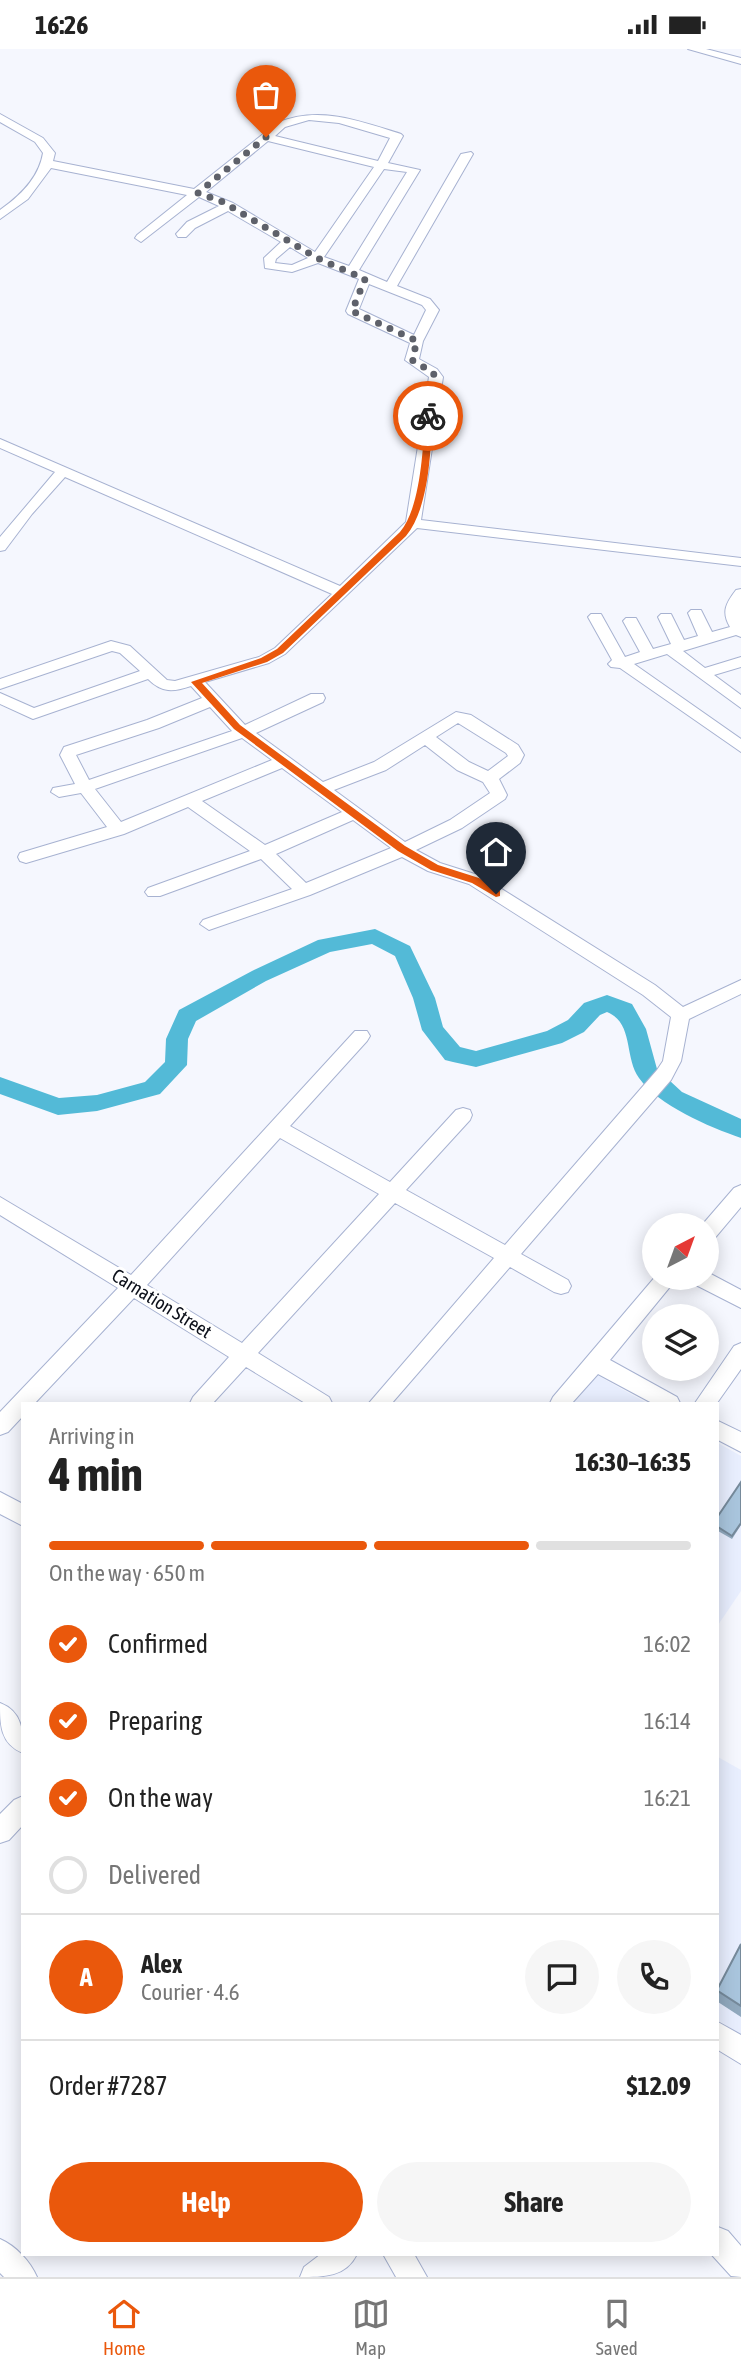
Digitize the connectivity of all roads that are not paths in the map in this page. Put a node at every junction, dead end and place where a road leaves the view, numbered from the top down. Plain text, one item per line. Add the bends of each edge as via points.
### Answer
1 (693, 49) edge
2 (741, 61) edge
3 (0, 117) edge
4 (266, 137) junction
5 (467, 154) dead end
6 (49, 163) junction
7 (381, 165) junction
8 (198, 193) junction
9 (229, 206) junction
10 (0, 215) edge
11 (182, 234) dead end
12 (141, 238) dead end
13 (289, 242) junction
14 (317, 258) junction
15 (351, 273) junction
16 (365, 279) junction
17 (390, 288) junction
18 (417, 341) junction
19 (0, 443) edge
20 (64, 470) junction
21 (413, 523) junction
22 (0, 547) edge
23 (741, 562) edge
24 (344, 593) junction
25 (741, 593) edge
26 (736, 605) edge
27 (696, 613) dead end
28 (596, 617) dead end
29 (666, 617) dead end
30 (631, 621) dead end
31 (740, 630) edge
32 (707, 639) junction
33 (675, 648) junction
34 (649, 655) junction
35 (741, 662) edge
36 (615, 664) junction
37 (151, 673) junction
38 (701, 674) junction
39 (195, 682) junction
40 (0, 684) edge
41 (733, 692) edge
42 (0, 698) edge
43 (317, 698) dead end
44 (210, 701) junction
45 (741, 703) edge
46 (244, 732) junction
47 (425, 737) junction
48 (741, 747) edge
49 (282, 762) junction
50 (489, 778) junction
51 (85, 787) junction
52 (322, 789) junction
53 (59, 792) dead end
54 (189, 800) junction
55 (355, 813) junction
56 (118, 830) junction
57 (401, 849) junction
58 (264, 852) junction
59 (26, 857) dead end
60 (304, 891) junction
61 (154, 893) dead end
62 (209, 924) dead end
63 (741, 986) edge
64 (681, 1015) junction
65 (361, 1036) dead end
66 (664, 1075) joint
67 (463, 1115) dead end
68 (278, 1128) junction
69 (392, 1190) junction
70 (741, 1193) edge
71 (0, 1205) edge
72 (719, 1219) edge
73 (511, 1256) junction
74 (134, 1285) junction
75 (561, 1286) dead end
76 (719, 1288) edge
77 (657, 1290) edge
78 (741, 1300) edge
79 (741, 1352) edge
80 (243, 1354) junction
81 (595, 1361) junction
82 (23, 1402) edge
83 (201, 1402) edge
84 (320, 1402) edge
85 (381, 1402) edge
86 (562, 1402) edge
87 (668, 1402) edge
88 (706, 1402) edge
89 (21, 1404) edge
90 (0, 1426) edge
91 (719, 1431) edge
92 (741, 1443) edge
93 (0, 1502) edge
94 (21, 1515) edge
95 (0, 1714) edge
96 (21, 1740) edge
97 (21, 1810) edge
98 (0, 1831) edge
99 (719, 2036) edge
100 (741, 2051) edge
101 (719, 2242) edge
102 (0, 2253) edge
103 (340, 2256) edge
104 (398, 2256) edge
105 (741, 2266) edge
106 (23, 2277) edge
107 (314, 2277) edge
108 (413, 2277) edge

1 - 2 street
3 - 6 street via 38,140 50,153
4 - 7 street
4 - 7 street via 299,117 325,117 397,135
4 - 8 street
5 - 17 street
6 - 8 street
6 - 10 street via 18,203
7 - 14 street
7 - 15 street via 415,170
8 - 9 street
8 - 12 street
9 - 11 street
9 - 13 street
13 - 14 street
13 - 14 street via 270,258 269,265 284,271
14 - 15 street
15 - 16 street
16 - 17 street
16 - 18 street via 352,311
17 - 18 street via 431,306 431,316
18 - 21 street via 412,360 436,377
19 - 20 street
20 - 22 street
20 - 24 street
21 - 23 street
21 - 24 street
24 - 39 street via 280,651
25 - 26 street
26 - 31 street via 731,619
27 - 32 street
28 - 36 street
29 - 33 street
30 - 34 street
31 - 32 street
32 - 33 street
33 - 34 street
33 - 38 street
34 - 36 street
35 - 38 street
36 - 48 street
37 - 39 street via 168,686
37 - 40 street via 125,649 111,646
37 - 42 street via 33,714
38 - 41 street
39 - 44 street
41 - 45 street
43 - 46 street
44 - 46 street
44 - 51 street via 70,751
46 - 49 street
46 - 51 street
47 - 50 street via 463,766
47 - 50 street via 453,718 470,721 516,755
47 - 52 street via 380,766
49 - 52 street
49 - 54 street
50 - 57 street via 500,792 496,797 464,819
51 - 53 street
51 - 56 street
52 - 55 street
54 - 56 street
54 - 58 street
55 - 57 street
55 - 58 street
56 - 59 street
57 - 60 street
57 - 64 street via 475,880
58 - 60 street
58 - 61 street
60 - 62 street
63 - 64 street
64 - 66 street via 672,1061
65 - 68 street
66 - 73 street
67 - 69 street
68 - 69 street
68 - 74 street
69 - 73 street
69 - 80 street
70 - 72 street
71 - 74 street, Carnation Street
73 - 75 street
73 - 85 street
74 - 80 street, Carnation Street
74 - 82 street
76 - 78 street
77 - 81 street
79 - 88 street
80 - 83 street
80 - 84 street, Carnation Street
81 - 86 street
81 - 87 street
89 - 90 street
91 - 92 street
93 - 94 street
95 - 96 street
97 - 98 street
99 - 100 street
101 - 105 street
102 - 106 street
103 - 107 street
104 - 108 street

